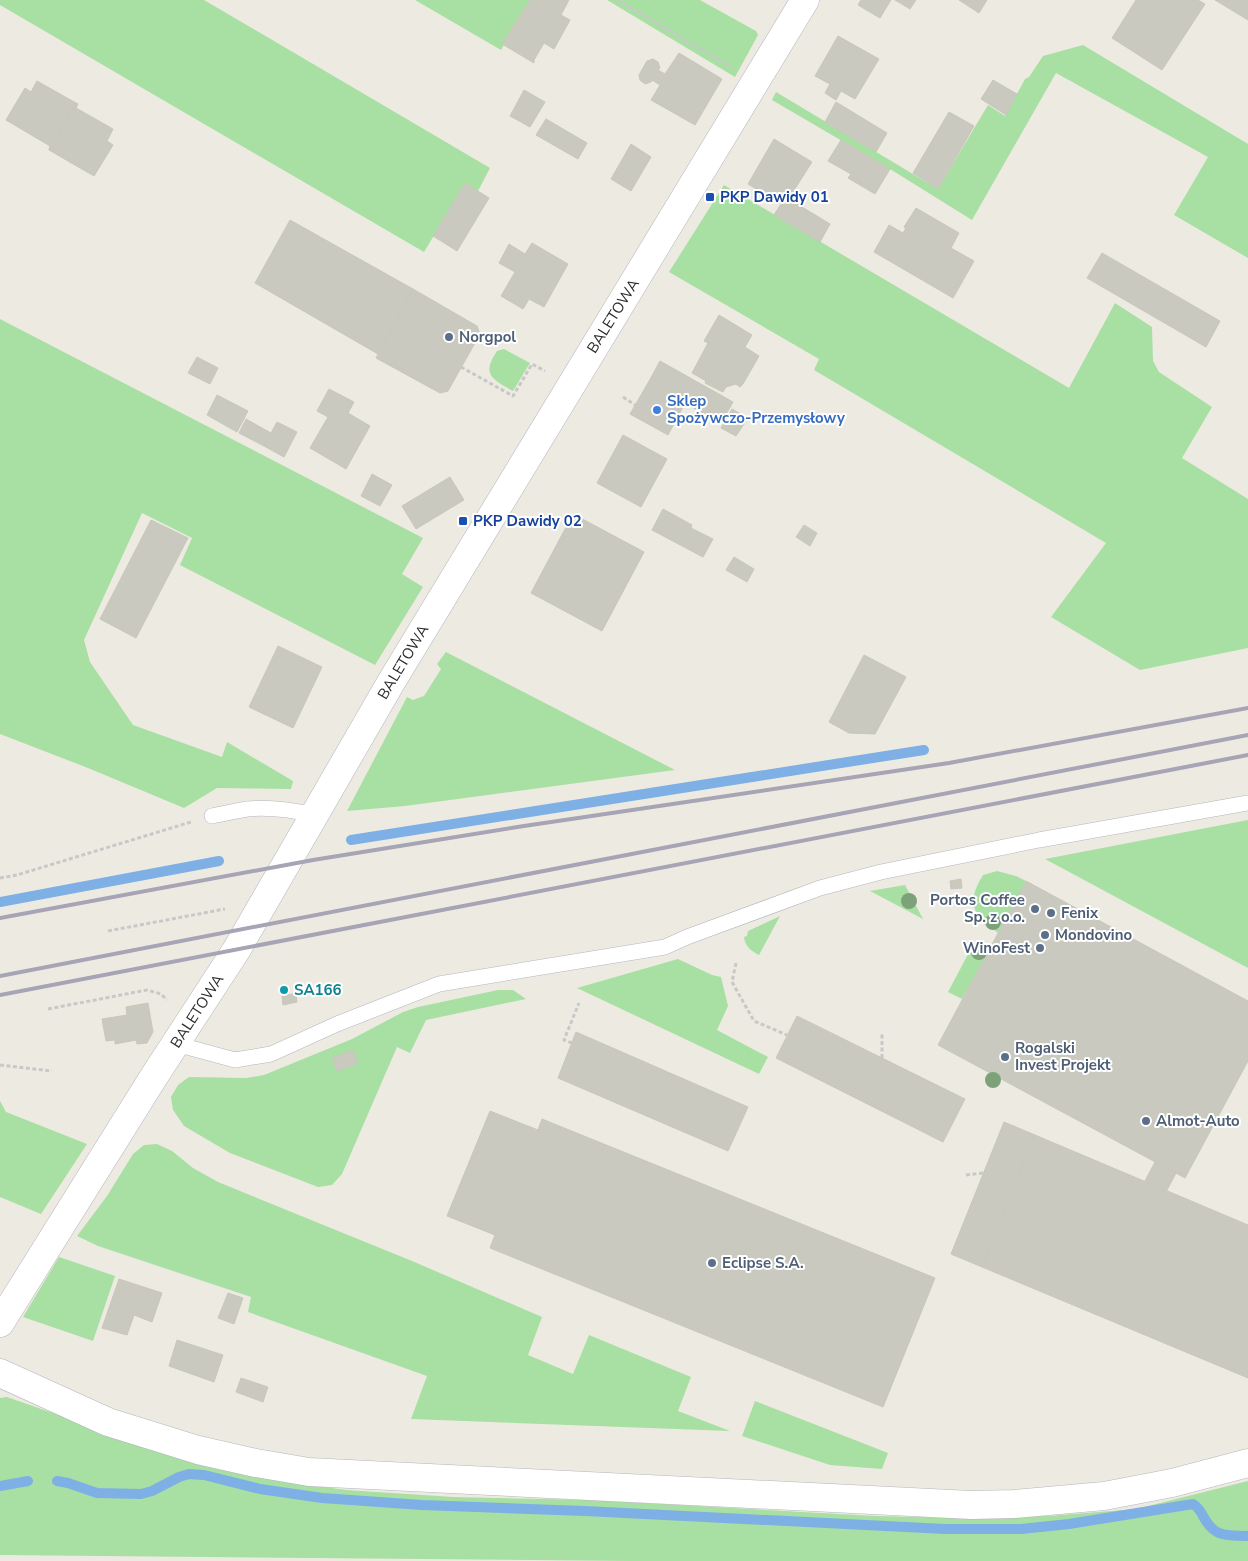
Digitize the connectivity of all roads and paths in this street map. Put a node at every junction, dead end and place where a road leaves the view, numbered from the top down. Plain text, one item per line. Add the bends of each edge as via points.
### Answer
1 (617, 0) edge
2 (806, 0) edge
3 (734, 69) dead end
4 (461, 367) dead end
5 (547, 372) dead end
6 (623, 398) dead end
7 (636, 405) dead end
8 (1248, 803) edge
9 (313, 815) junction
10 (212, 816) joint
11 (0, 878) edge
12 (228, 908) dead end
13 (108, 931) dead end
14 (736, 963) dead end
15 (579, 1003) dead end
16 (171, 1004) dead end
17 (48, 1009) dead end
18 (882, 1034) dead end
19 (787, 1035) dead end
20 (572, 1043) dead end
21 (176, 1044) junction
22 (882, 1058) dead end
23 (0, 1065) edge
24 (52, 1071) dead end
25 (983, 1173) dead end
26 (966, 1175) dead end
27 (0, 1323) edge
28 (0, 1373) edge
29 (1248, 1463) edge

1 - 3 path
2 - 9 street, BALETOWA via 518,471
4 - 5 path via 513,396 532,364
6 - 7 path
8 - 21 lane via 880,872 812,891 665,947 439,984 271,1054 235,1060
9 - 10 lane via 246,809
9 - 21 street, BALETOWA via 250,928
10 - 11 path
12 - 13 path
14 - 19 path via 732,982 754,1021
15 - 20 path via 564,1040
16 - 17 path via 161,994 147,990
18 - 22 path
21 - 27 street, BALETOWA
23 - 24 path
25 - 26 path
28 - 29 street via 108,1422 198,1450 309,1472 971,1505 1104,1496 1172,1483

